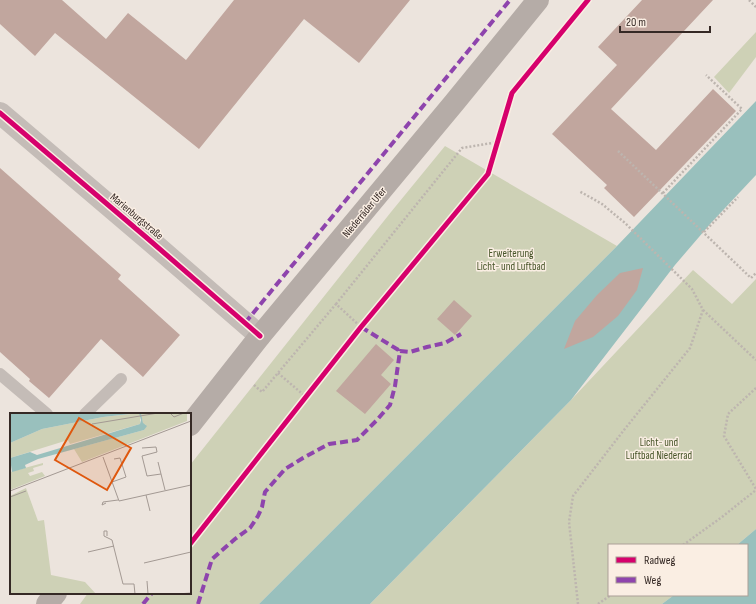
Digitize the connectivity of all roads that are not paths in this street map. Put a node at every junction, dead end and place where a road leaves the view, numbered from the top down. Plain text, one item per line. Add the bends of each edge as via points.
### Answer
1 (538, 0) edge
2 (0, 114) edge
3 (260, 336) junction
4 (0, 374) edge
5 (121, 379) dead end
6 (46, 413) edge
7 (86, 413) edge
8 (191, 424) edge
9 (55, 594) edge
10 (47, 604) edge

1 - 3 main road, Niederräder Ufer
2 - 3 street, Marienburgstraße
3 - 8 main road, Niederräder Ufer
4 - 6 lane
5 - 7 lane
9 - 10 main road

